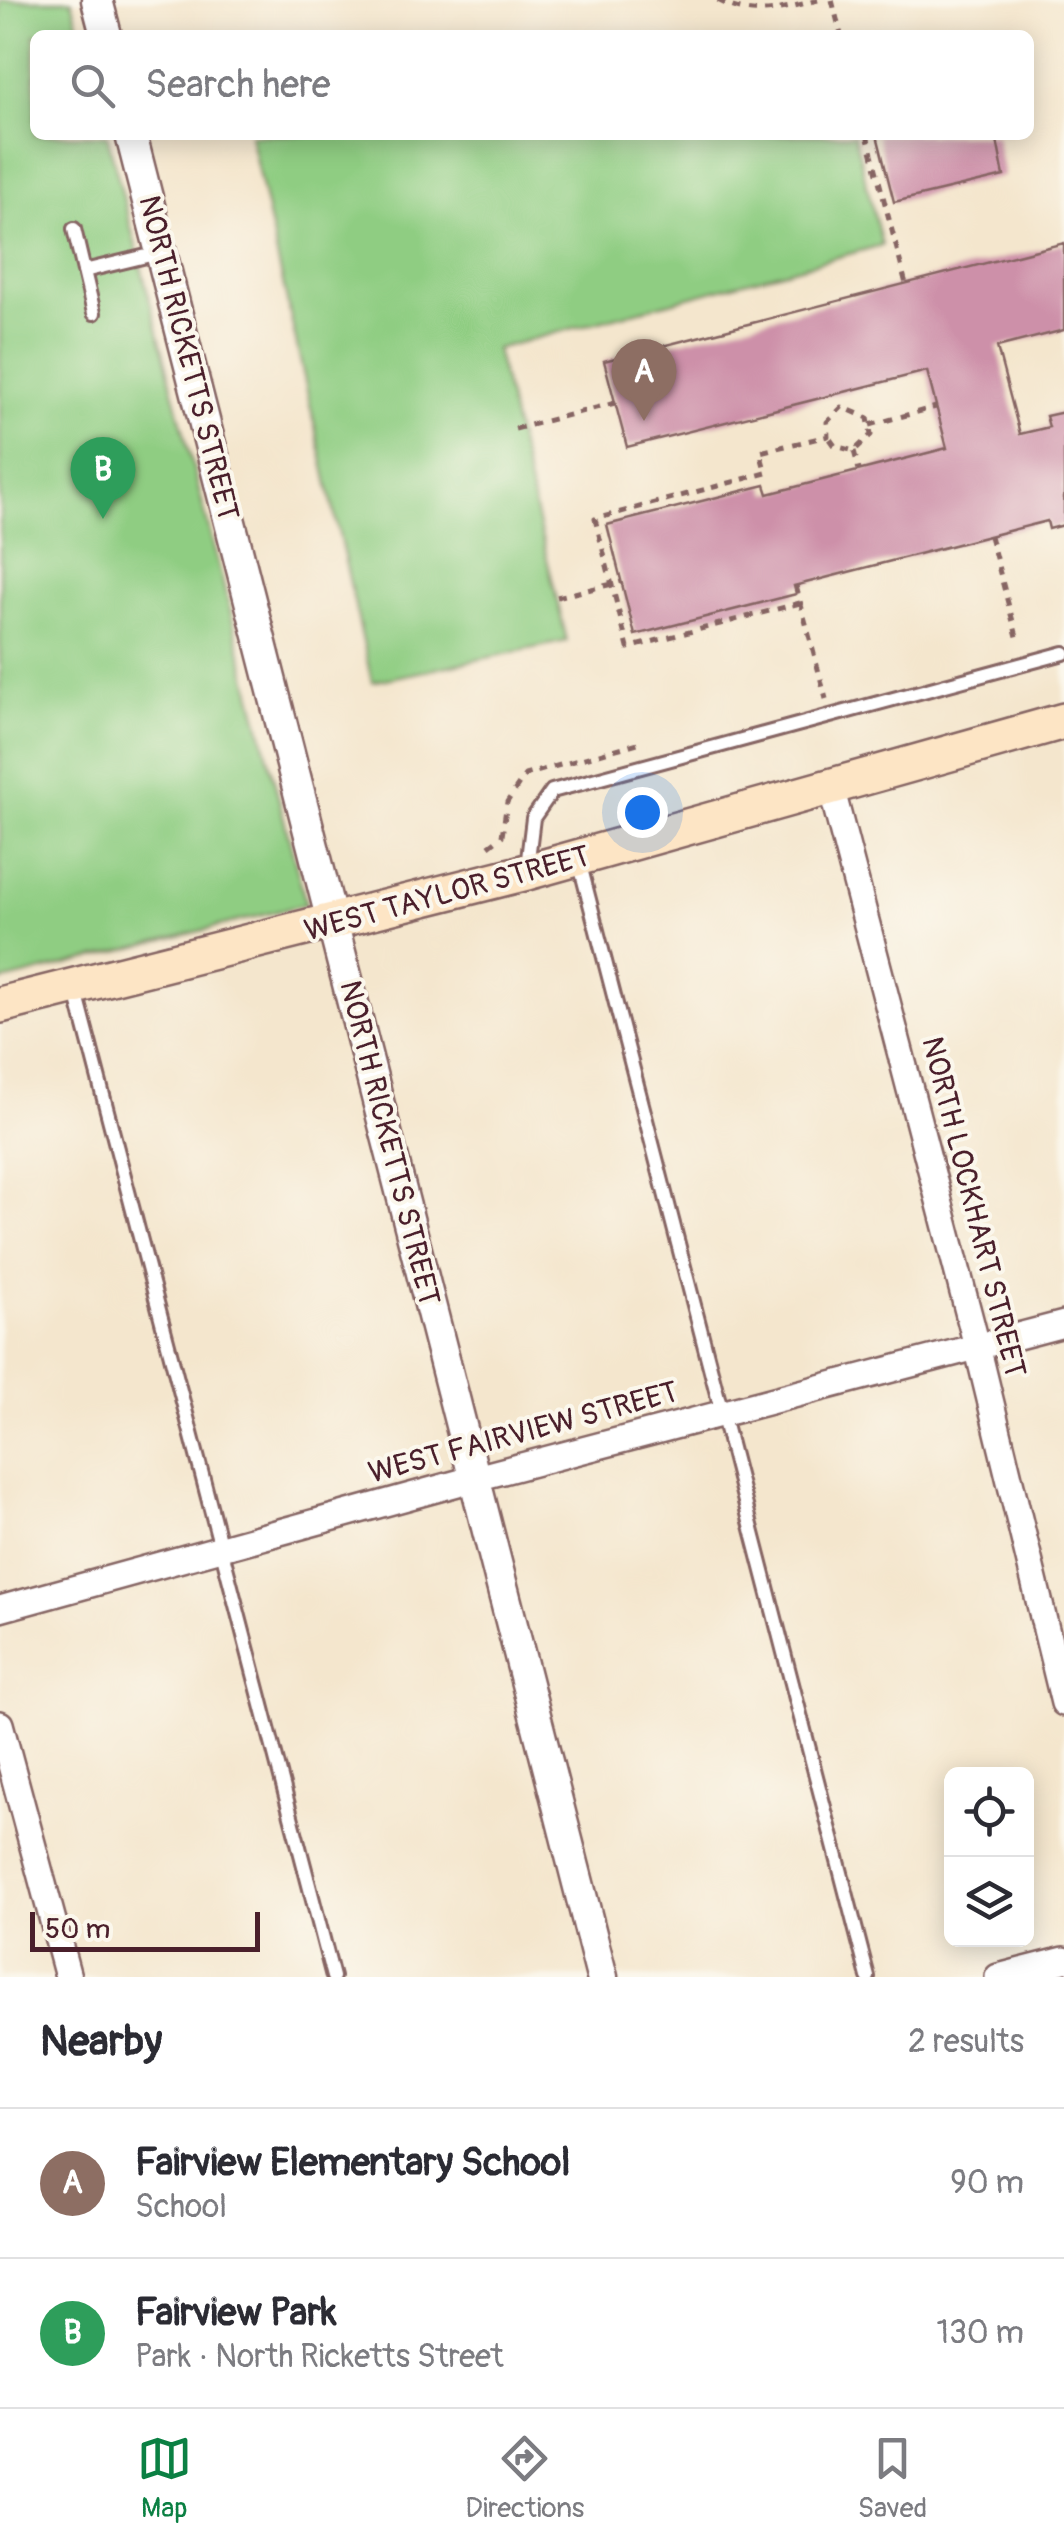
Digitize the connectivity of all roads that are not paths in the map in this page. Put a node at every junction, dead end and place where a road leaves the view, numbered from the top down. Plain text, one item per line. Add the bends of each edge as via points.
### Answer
1 (97, 0) edge
2 (105, 30) edge
3 (133, 140) edge
4 (74, 230) dead end
5 (162, 252) junction
6 (84, 270) junction
7 (94, 313) dead end
8 (1064, 653) edge
9 (1064, 721) edge
10 (831, 788) junction
11 (578, 858) junction
12 (526, 872) junction
13 (334, 924) junction
14 (74, 987) junction
15 (0, 1005) edge
16 (1064, 1324) edge
17 (977, 1346) junction
18 (722, 1412) junction
19 (476, 1478) junction
20 (220, 1548) junction
21 (0, 1609) edge
22 (1064, 1703) edge
23 (0, 1724) edge
24 (1064, 1960) edge
25 (68, 1977) edge
26 (333, 1977) edge
27 (602, 1977) edge
28 (868, 1977) edge
29 (998, 1977) edge

1 - 2 street
3 - 5 street, NORTH RICKETTS STREET
4 - 6 lane
5 - 6 lane
5 - 13 street, NORTH RICKETTS STREET
6 - 7 lane
8 - 12 lane via 552,791 534,818
9 - 10 main road, WEST TAYLOR STREET
10 - 11 main road, WEST TAYLOR STREET
10 - 17 street, NORTH LOCKHART STREET
11 - 12 main road, WEST TAYLOR STREET
11 - 18 lane
12 - 13 main road, WEST TAYLOR STREET
13 - 14 main road, WEST TAYLOR STREET
13 - 19 street, NORTH RICKETTS STREET
14 - 15 main road, WEST TAYLOR STREET
14 - 20 lane
16 - 17 street, WEST FAIRVIEW STREET
17 - 18 street, WEST FAIRVIEW STREET
17 - 22 street, NORTH LOCKHART STREET
18 - 19 street, WEST FAIRVIEW STREET
18 - 28 lane
19 - 20 street, WEST FAIRVIEW STREET
19 - 27 street, NORTH RICKETTS STREET
20 - 21 street, WEST FAIRVIEW STREET
20 - 26 lane
23 - 25 street
24 - 29 street

